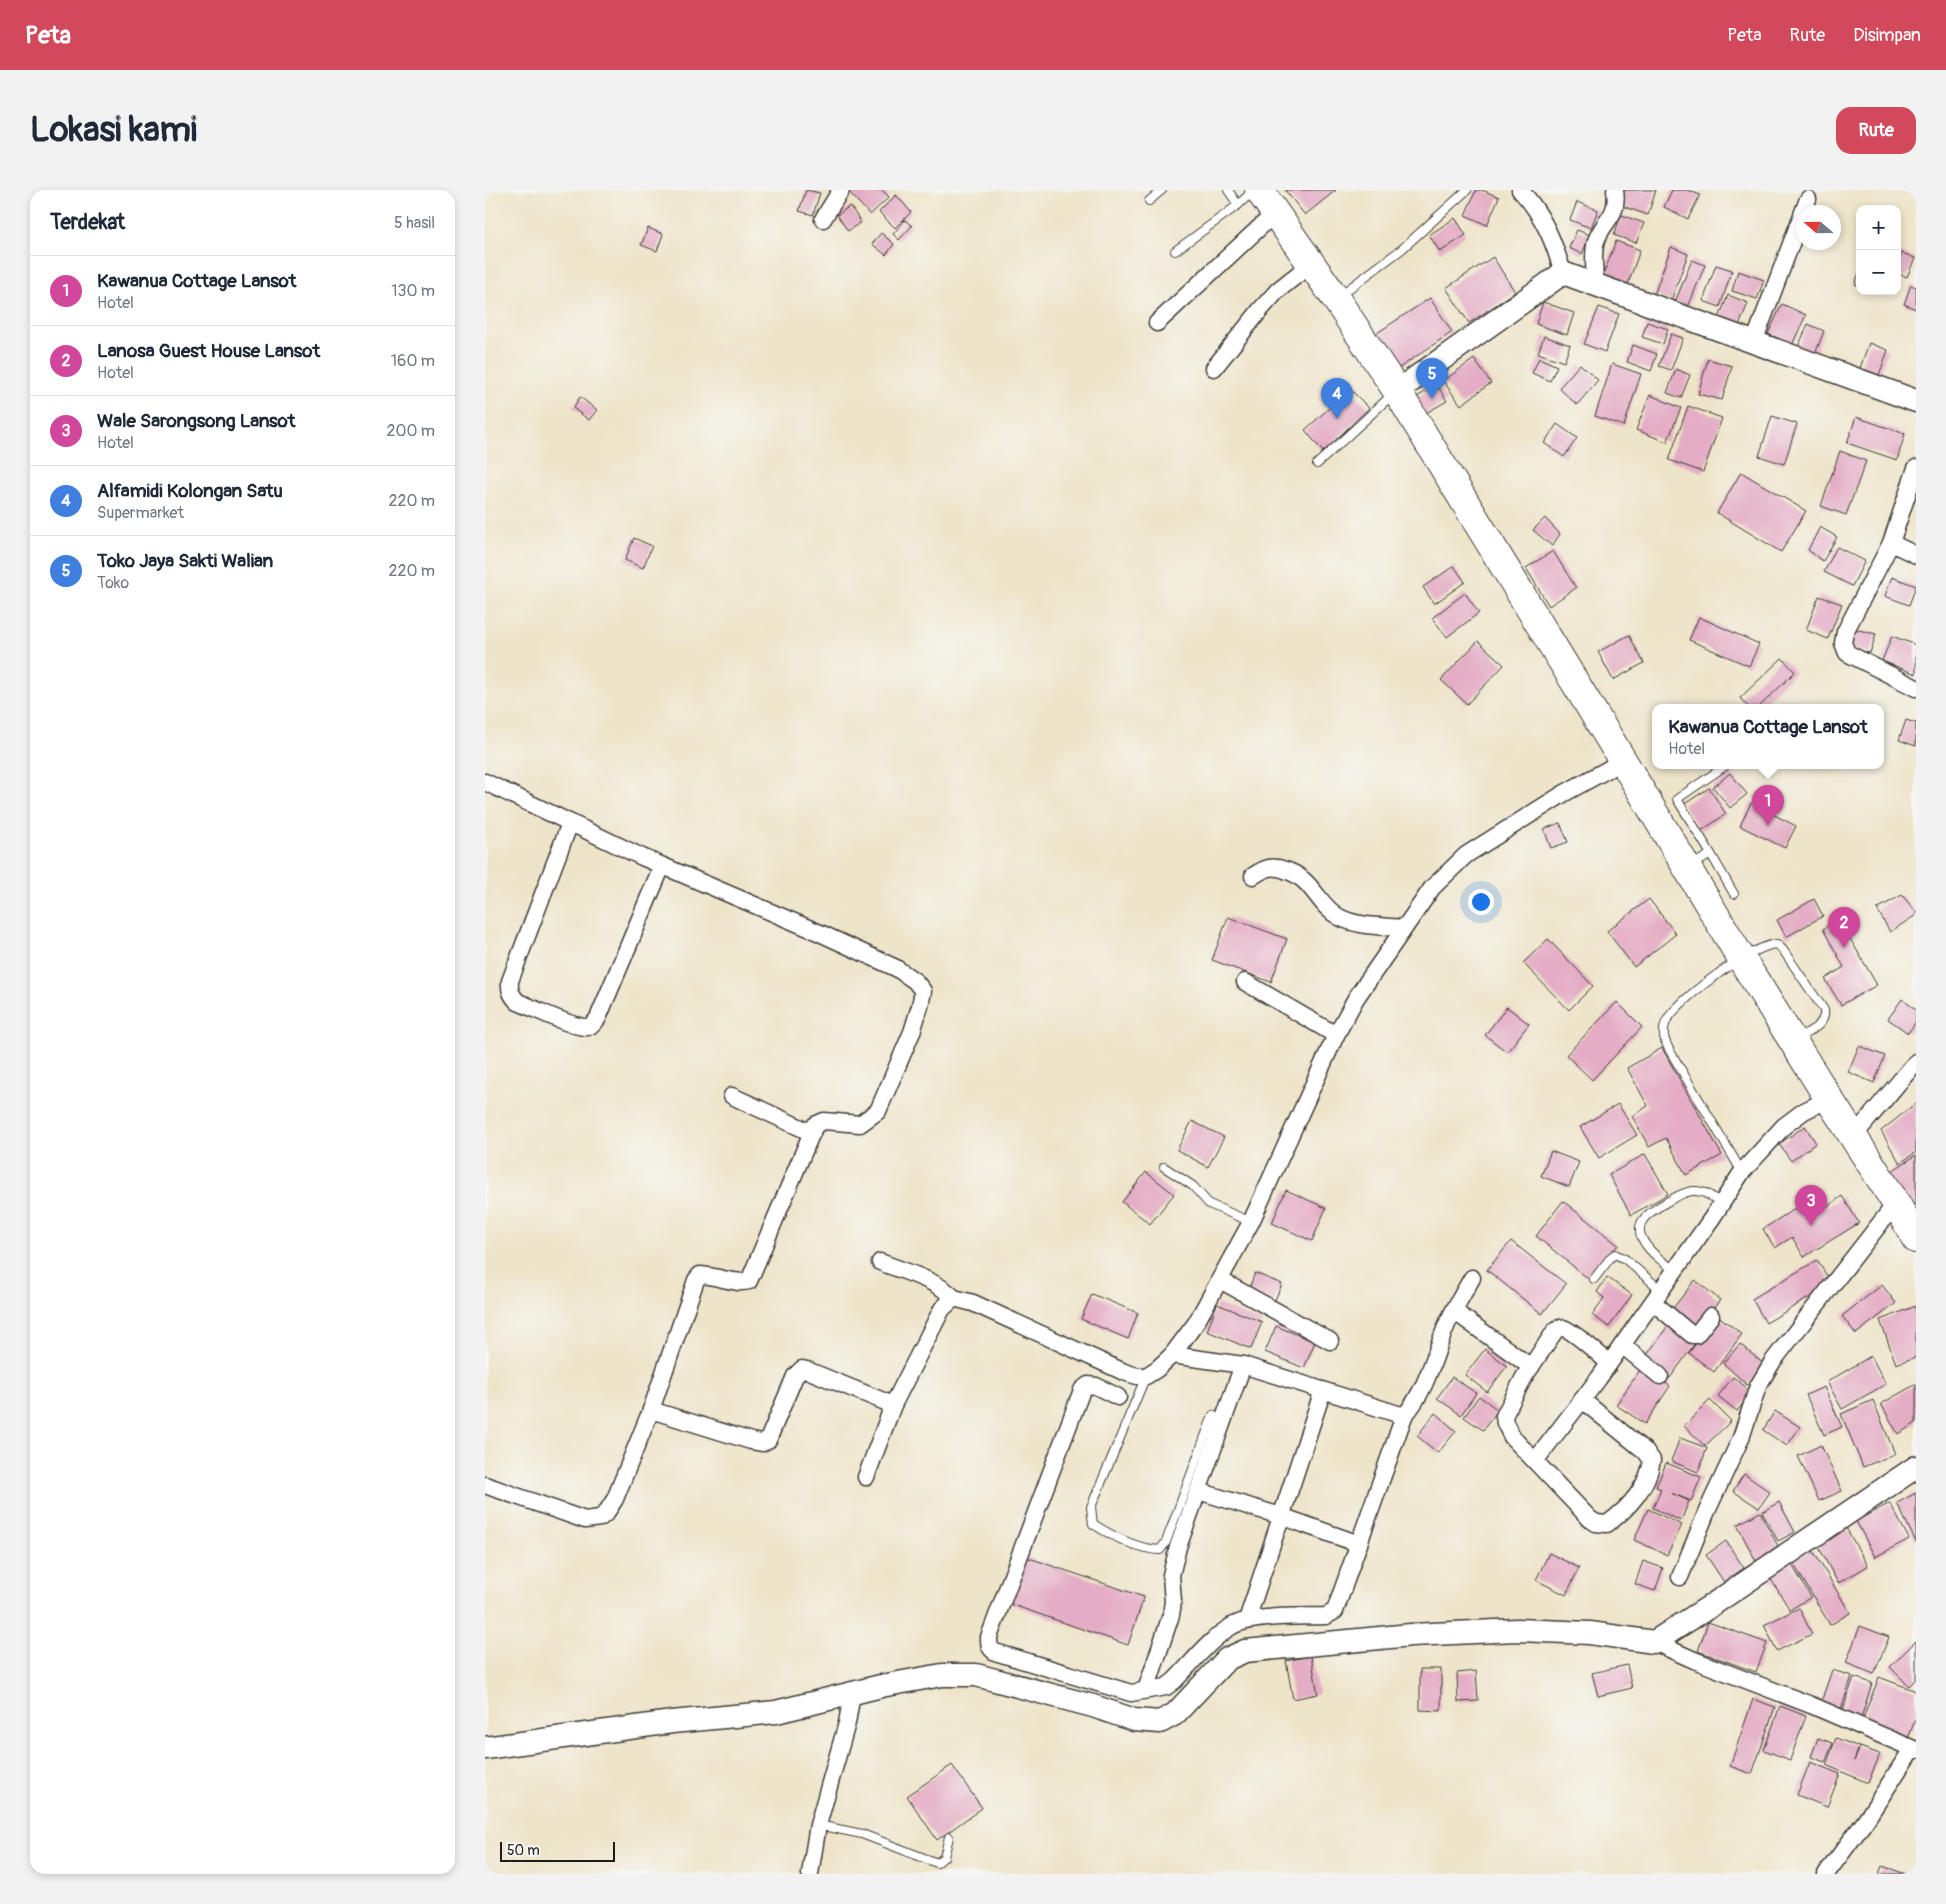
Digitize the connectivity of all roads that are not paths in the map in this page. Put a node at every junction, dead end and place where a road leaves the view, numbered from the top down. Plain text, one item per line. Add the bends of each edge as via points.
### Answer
1 (841, 190) edge
2 (1162, 190) edge
3 (1229, 190) edge
4 (1254, 190) edge
5 (1467, 190) edge
6 (1520, 190) edge
7 (1615, 190) edge
8 (1248, 198) edge
9 (1808, 199) dead end
10 (1149, 201) dead end
11 (1274, 214) junction
12 (823, 219) dead end
13 (1175, 251) dead end
14 (1311, 264) junction
15 (1563, 273) junction
16 (1595, 284) junction
17 (1336, 299) junction
18 (1157, 323) dead end
19 (1754, 342) junction
20 (1214, 368) dead end
21 (1397, 391) junction
22 (1916, 401) edge
23 (1317, 464) dead end
24 (1916, 468) edge
25 (1891, 544) junction
26 (1916, 555) edge
27 (1916, 688) edge
28 (1623, 761) junction
29 (1721, 769) edge
30 (485, 782) edge
31 (570, 822) junction
32 (1711, 854) junction
33 (662, 866) junction
34 (1687, 868) junction
35 (1253, 876) dead end
36 (1734, 894) dead end
37 (1404, 928) junction
38 (1741, 958) junction
39 (1245, 982) dead end
40 (1336, 1034) junction
41 (1792, 1042) junction
42 (1916, 1062) edge
43 (732, 1096) dead end
44 (1829, 1099) junction
45 (812, 1133) junction
46 (1853, 1137) junction
47 (1164, 1167) dead end
48 (1742, 1172) junction
49 (1896, 1203) junction
50 (1721, 1204) junction
51 (1251, 1222) junction
52 (1916, 1239) edge
53 (880, 1262) dead end
54 (1675, 1271) junction
55 (1472, 1278) dead end
56 (1594, 1279) dead end
57 (1220, 1280) junction
58 (1657, 1296) junction
59 (954, 1298) junction
60 (1454, 1311) junction
61 (1711, 1316) dead end
62 (1330, 1341) dead end
63 (1622, 1346) junction
64 (1172, 1354) junction
65 (1609, 1363) junction
66 (1243, 1365) junction
67 (1531, 1367) junction
68 (1146, 1376) junction
69 (1660, 1376) dead end
70 (1323, 1390) junction
71 (1119, 1397) dead end
72 (1582, 1400) junction
73 (893, 1405) junction
74 (651, 1410) junction
75 (1213, 1414) dead end
76 (1404, 1416) junction
77 (1535, 1461) junction
78 (1916, 1467) edge
79 (866, 1476) dead end
80 (485, 1485) edge
81 (1198, 1491) junction
82 (1281, 1516) junction
83 (1359, 1544) junction
84 (1680, 1577) dead end
85 (1247, 1620) junction
86 (1654, 1642) junction
87 (1146, 1690) junction
88 (852, 1694) junction
89 (485, 1748) edge
90 (1914, 1749) edge
91 (818, 1825) junction
92 (949, 1837) dead end
93 (810, 1874) edge
94 (1826, 1874) edge

1 - 12 street
2 - 10 lane
3 - 8 lane
4 - 8 lane
5 - 17 lane via 1401,249
6 - 15 street via 1546,226
7 - 16 street via 1616,206 1595,247
8 - 11 highway
8 - 13 lane
9 - 19 street
11 - 14 highway
11 - 18 street
14 - 17 highway
14 - 20 street via 1278,290
15 - 16 street
15 - 21 street
16 - 19 street
17 - 21 highway
19 - 22 street
21 - 23 lane
21 - 28 highway
24 - 25 street
25 - 26 street
25 - 27 street via 1845,632 1843,643 1847,653
28 - 34 highway
28 - 37 street via 1563,794 1466,855 1432,888
29 - 32 lane via 1677,799
30 - 31 street
31 - 33 street
31 - 33 street via 510,981 509,989 518,1002 575,1025 592,1026
32 - 34 lane
32 - 36 lane
33 - 45 street via 896,968 920,985 923,991 912,1032 879,1111 860,1124 824,1121 815,1125
34 - 38 highway
35 - 37 street via 1266,868 1288,870 1301,876 1337,916 1351,922
37 - 40 street via 1356,998
38 - 41 highway
38 - 41 lane via 1768,946 1781,946 1824,1010 1821,1024
38 - 48 lane via 1678,1004 1665,1023 1663,1033 1670,1051
39 - 40 street
40 - 51 street
41 - 44 highway
42 - 46 street
43 - 45 street
44 - 46 highway
44 - 48 street via 1804,1111 1784,1126
45 - 74 street via 749,1281 709,1275 700,1275 696,1280
46 - 49 highway
47 - 51 lane via 1193,1186 1209,1204
48 - 50 street
49 - 52 highway
49 - 84 street via 1773,1361 1758,1386 1741,1438
50 - 54 street
50 - 54 lane via 1693,1190 1643,1220 1639,1228 1647,1247
51 - 57 street
53 - 59 street via 937,1285
54 - 58 street
55 - 60 street
56 - 58 lane via 1615,1254 1625,1259
57 - 62 street
57 - 64 street via 1196,1323
58 - 61 street via 1692,1336 1696,1336
58 - 63 street
59 - 68 street via 973,1303 1124,1372
59 - 73 street via 942,1309
60 - 67 street
60 - 76 street via 1423,1388
63 - 65 street
63 - 69 street
64 - 66 street
64 - 68 street
65 - 67 street via 1562,1328 1555,1331
65 - 72 street
66 - 70 street
66 - 81 street
67 - 77 street via 1505,1416 1505,1423 1512,1437
68 - 75 lane via 1091,1508 1093,1524 1105,1532 1149,1550 1160,1550 1167,1542
70 - 76 street
70 - 82 street
71 - 87 street via 1096,1386 1088,1385 1082,1390 989,1644 995,1652 1113,1689 1131,1693
72 - 77 street
72 - 77 street via 1650,1455 1649,1471 1633,1501 1607,1524 1596,1523
73 - 74 street via 802,1370 795,1376 768,1440 762,1443
73 - 79 street
74 - 80 street via 615,1499 600,1518 585,1520
76 - 83 street
78 - 86 street
81 - 82 street
81 - 87 street via 1177,1548 1171,1575 1171,1615
82 - 83 street
82 - 85 street
83 - 85 street via 1335,1611 1331,1614
85 - 87 street via 1218,1635 1167,1687
86 - 88 street via 1590,1633 1517,1630 1411,1635 1245,1651 1227,1658 1175,1714 1160,1722 1134,1720 976,1675 942,1675
86 - 90 street
88 - 89 street via 776,1712 672,1722
88 - 91 street
90 - 94 street
91 - 92 lane via 862,1834 937,1863 944,1857
91 - 93 street

